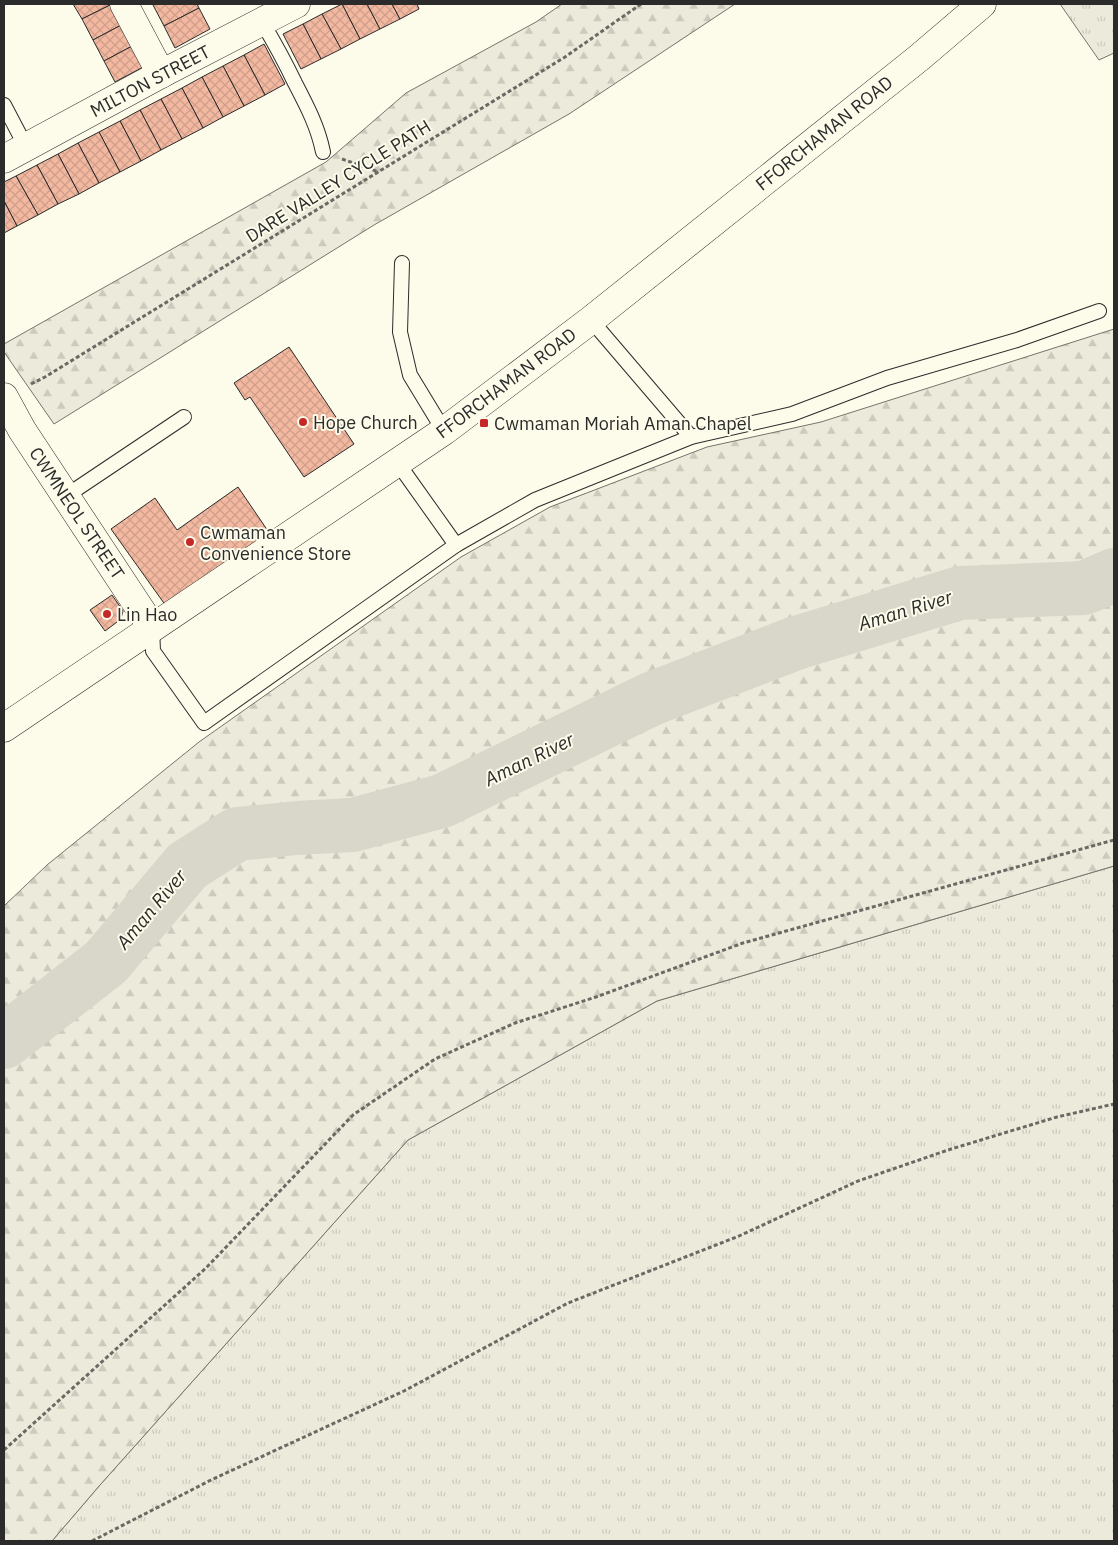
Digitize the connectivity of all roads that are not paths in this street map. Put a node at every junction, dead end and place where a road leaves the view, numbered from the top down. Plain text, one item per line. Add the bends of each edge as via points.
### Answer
1 (124, 4) edge
2 (296, 4) edge
3 (982, 4) edge
4 (263, 15) edge
5 (160, 74) junction
6 (4, 105) edge
7 (323, 152) road end
8 (15, 153) edge
9 (402, 263) dead end
10 (1099, 312) dead end
11 (591, 320) junction
12 (4, 398) edge
13 (184, 417) dead end
14 (444, 431) junction
15 (691, 437) junction
16 (397, 462) junction
17 (66, 496) junction
18 (456, 545) junction
19 (152, 627) junction
20 (4, 728) edge

1 - 5 street
2 - 4 street, MILTON STREET
3 - 11 street, FFORCHAMAN ROAD
4 - 5 street, MILTON STREET
4 - 7 lane via 316,126
5 - 8 street, MILTON STREET
6 - 8 lane
9 - 14 lane via 400,332 410,375
10 - 15 lane via 887,378 792,414
11 - 14 street, FFORCHAMAN ROAD
11 - 15 lane
12 - 17 street, CWMNEOL STREET
13 - 17 lane
14 - 16 street, FFORCHAMAN ROAD
15 - 18 lane via 535,500
16 - 18 lane
16 - 19 street, FFORCHAMAN ROAD
17 - 19 street, CWMNEOL STREET
18 - 19 lane via 204,723 153,651
19 - 20 street, FFORCHAMAN ROAD

